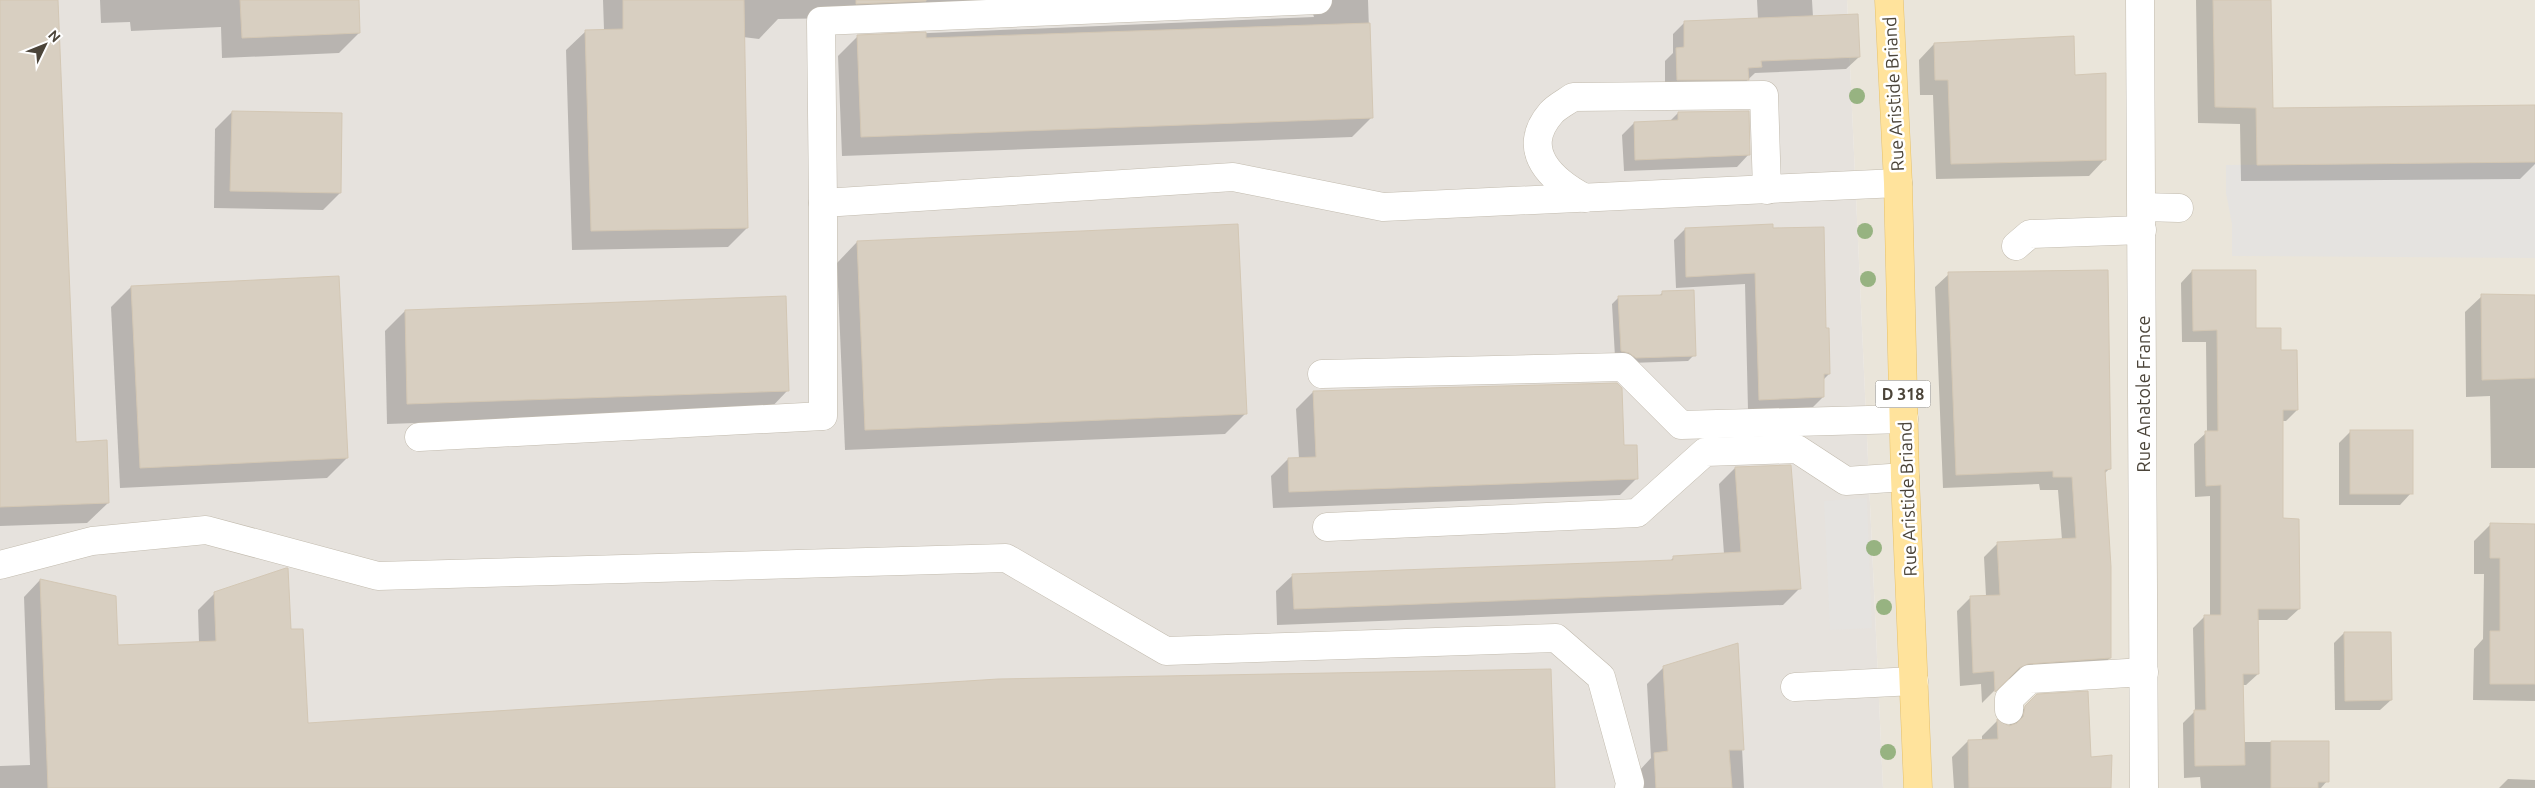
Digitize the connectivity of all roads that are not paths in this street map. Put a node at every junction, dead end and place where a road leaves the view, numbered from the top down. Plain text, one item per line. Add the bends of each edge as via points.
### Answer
1 (1318, 0) edge
2 (1889, 0) edge
3 (2140, 0) edge
4 (1898, 183) junction
5 (1767, 190) junction
6 (1585, 198) junction
7 (823, 202) junction
8 (2179, 208) dead end
9 (2142, 219) junction
10 (2016, 246) dead end
11 (1322, 374) dead end
12 (1904, 419) junction
13 (419, 437) dead end
14 (1904, 478) junction
15 (1327, 527) dead end
16 (0, 565) edge
17 (2144, 672) junction
18 (1914, 681) junction
19 (1795, 687) dead end
20 (2009, 710) dead end
21 (1629, 788) edge
22 (1918, 788) edge
23 (2144, 788) edge

1 - 7 street via 821,21
2 - 4 main road, Rue Aristide Briand / D 318
3 - 9 street, Rue Anatole France
4 - 5 street
4 - 12 main road, Rue Aristide Briand / D 318
5 - 6 street
5 - 6 street via 1764,96 1573,97 1551,113 1540,131 1538,151 1548,172
6 - 7 street via 1383,208 1233,177
7 - 13 street via 823,416
8 - 9 street
9 - 10 street via 2030,234
9 - 17 street, Rue Anatole France
11 - 12 street via 1623,367 1681,425
12 - 14 main road, Rue Aristide Briand / D 318
14 - 15 street via 1846,481 1797,449 1705,452 1637,512
14 - 18 main road, Rue Aristide Briand / D 318
16 - 21 street via 92,541 206,530 378,576 1006,558 1166,651 1556,638 1601,677
17 - 20 street via 2030,679 2009,698
17 - 23 street, Rue Anatole France
18 - 19 street
18 - 22 main road, Rue Aristide Briand / D 318

